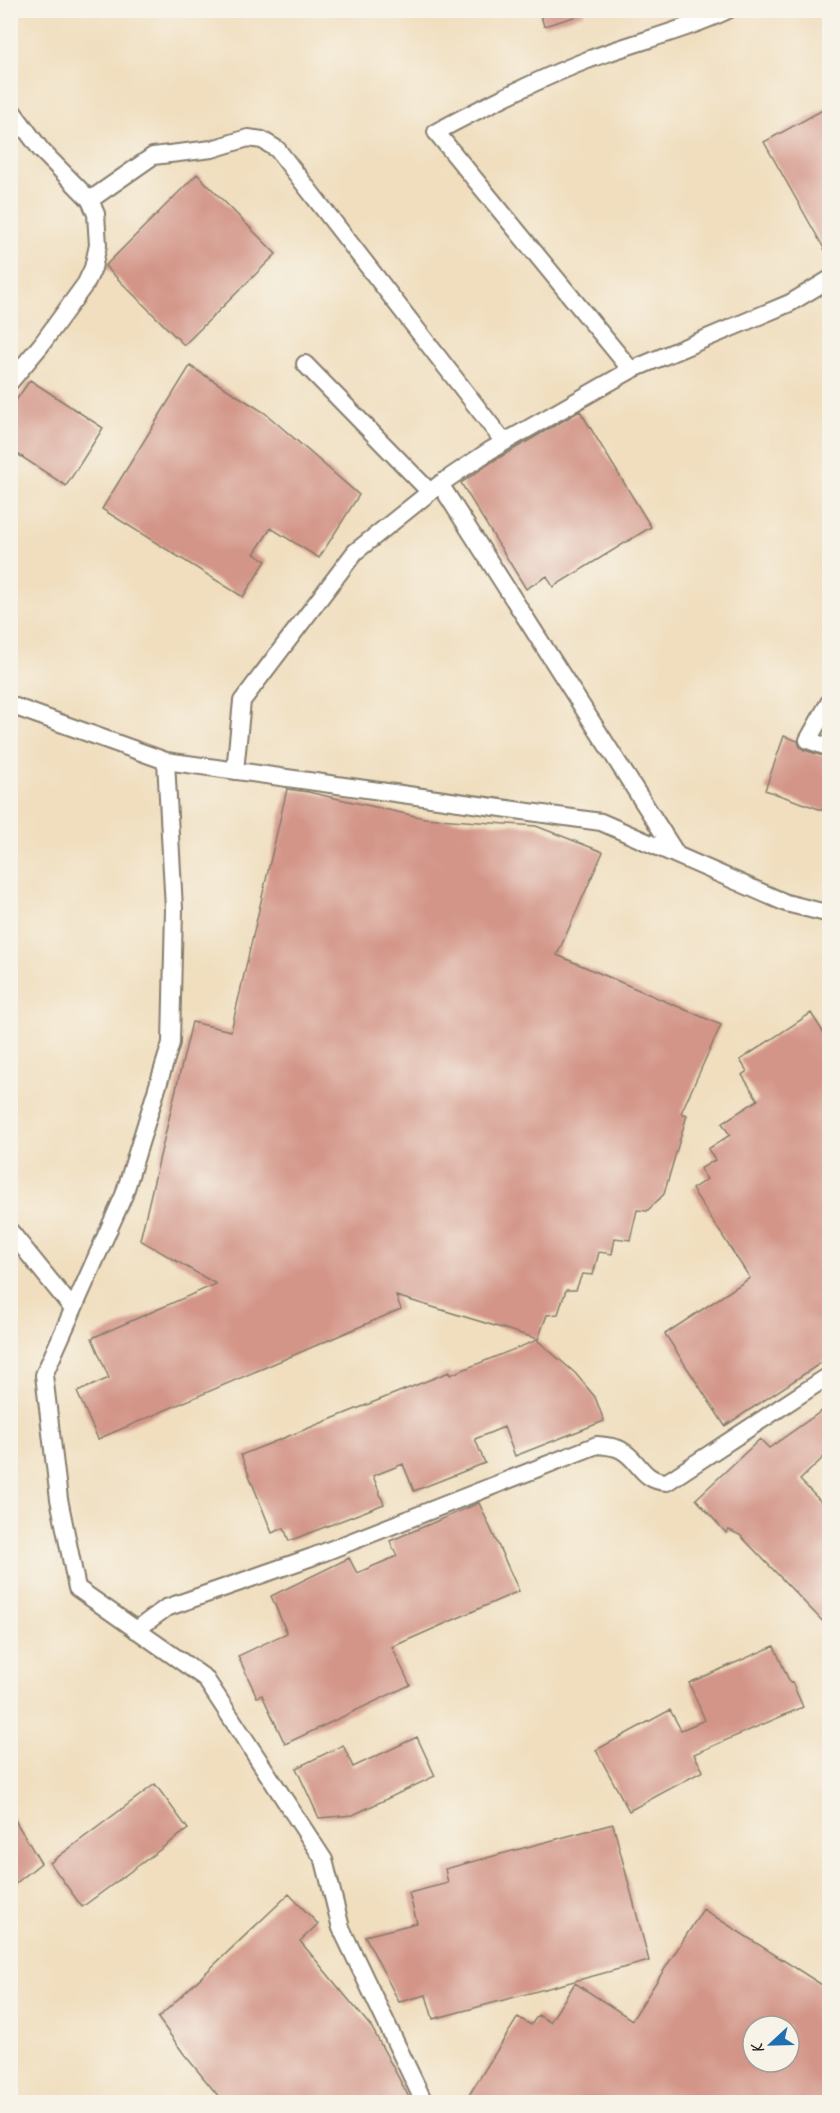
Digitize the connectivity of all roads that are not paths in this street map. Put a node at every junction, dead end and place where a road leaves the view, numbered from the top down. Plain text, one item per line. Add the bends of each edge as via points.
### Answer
1 (729, 10) edge
2 (10, 108) edge
3 (90, 200) junction
4 (830, 279) edge
5 (305, 364) dead end
6 (631, 370) junction
7 (10, 382) edge
8 (504, 442) junction
9 (435, 488) junction
10 (830, 701) edge
11 (10, 705) edge
12 (830, 748) edge
13 (166, 761) junction
14 (235, 771) junction
15 (677, 855) junction
16 (830, 914) edge
17 (10, 1231) edge
18 (73, 1309) junction
19 (830, 1375) edge
20 (136, 1630) junction
21 (424, 2103) edge

1 - 6 street via 702,23 586,60 508,94 436,132
2 - 3 street via 41,150
3 - 7 street via 96,214 98,245 90,276
3 - 8 street via 153,156 212,149 248,138 270,143
4 - 6 street via 790,303
5 - 9 street
6 - 8 street
8 - 9 street
9 - 14 street via 354,552 242,701
9 - 15 street
10 - 12 street via 808,740
11 - 13 street
13 - 14 street
13 - 18 street via 174,909 171,1043 124,1195
14 - 15 street via 601,822
15 - 16 street via 786,903
17 - 18 street
18 - 20 street via 44,1375 59,1499 77,1588
19 - 20 street via 667,1482 650,1478 622,1450 597,1445 312,1557 166,1608
20 - 21 street via 205,1678 324,1860 341,1928

